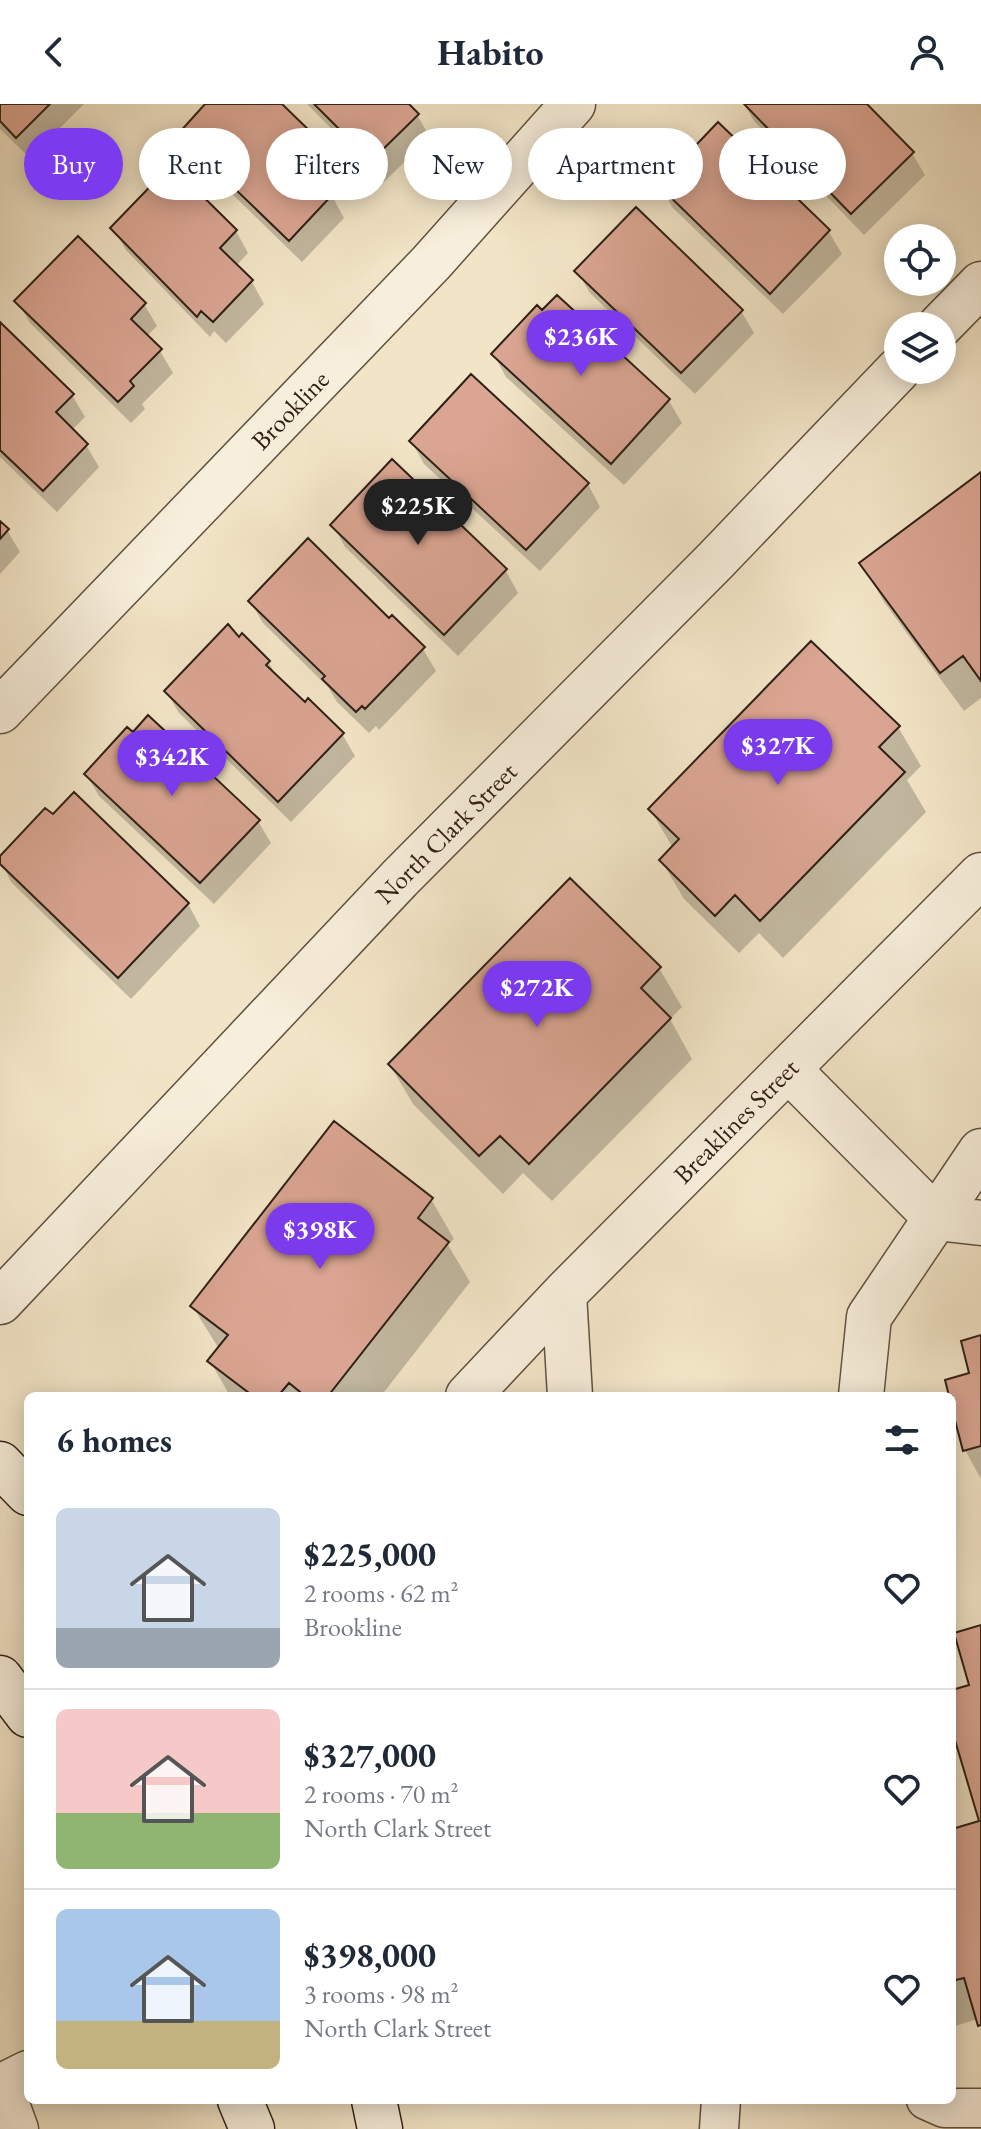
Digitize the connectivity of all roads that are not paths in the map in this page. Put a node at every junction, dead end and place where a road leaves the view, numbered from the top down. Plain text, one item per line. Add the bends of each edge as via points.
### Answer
1 (573, 104) edge
2 (981, 284) edge
3 (954, 312) edge
4 (885, 384) edge
5 (0, 711) edge
6 (981, 875) edge
7 (788, 1069) junction
8 (981, 1151) edge
9 (936, 1218) junction
10 (981, 1223) edge
11 (564, 1294) junction
12 (0, 1302) edge
13 (472, 1392) edge
14 (570, 1392) edge
15 (861, 1392) edge
16 (0, 1464) edge
17 (24, 1489) edge
18 (0, 1678) edge
19 (24, 1710) edge
20 (8, 2081) edge
21 (242, 2104) edge
22 (375, 2104) edge
23 (721, 2104) edge
24 (935, 2104) edge
25 (981, 2108) edge
26 (19, 2129) edge
27 (252, 2129) edge
28 (380, 2129) edge
29 (719, 2129) edge

1 - 5 street, Brookline via 431,263
2 - 3 street
4 - 12 street, North Clark Street via 399,879
6 - 7 street, Breaklines Street
7 - 9 street
7 - 11 street, Breaklines Street
8 - 9 street
9 - 10 street
9 - 15 street via 869,1317
11 - 13 street, Breaklines Street
11 - 14 street
16 - 17 street
18 - 19 street
20 - 26 lane
21 - 27 street
22 - 28 street
23 - 29 lane
24 - 25 lane

